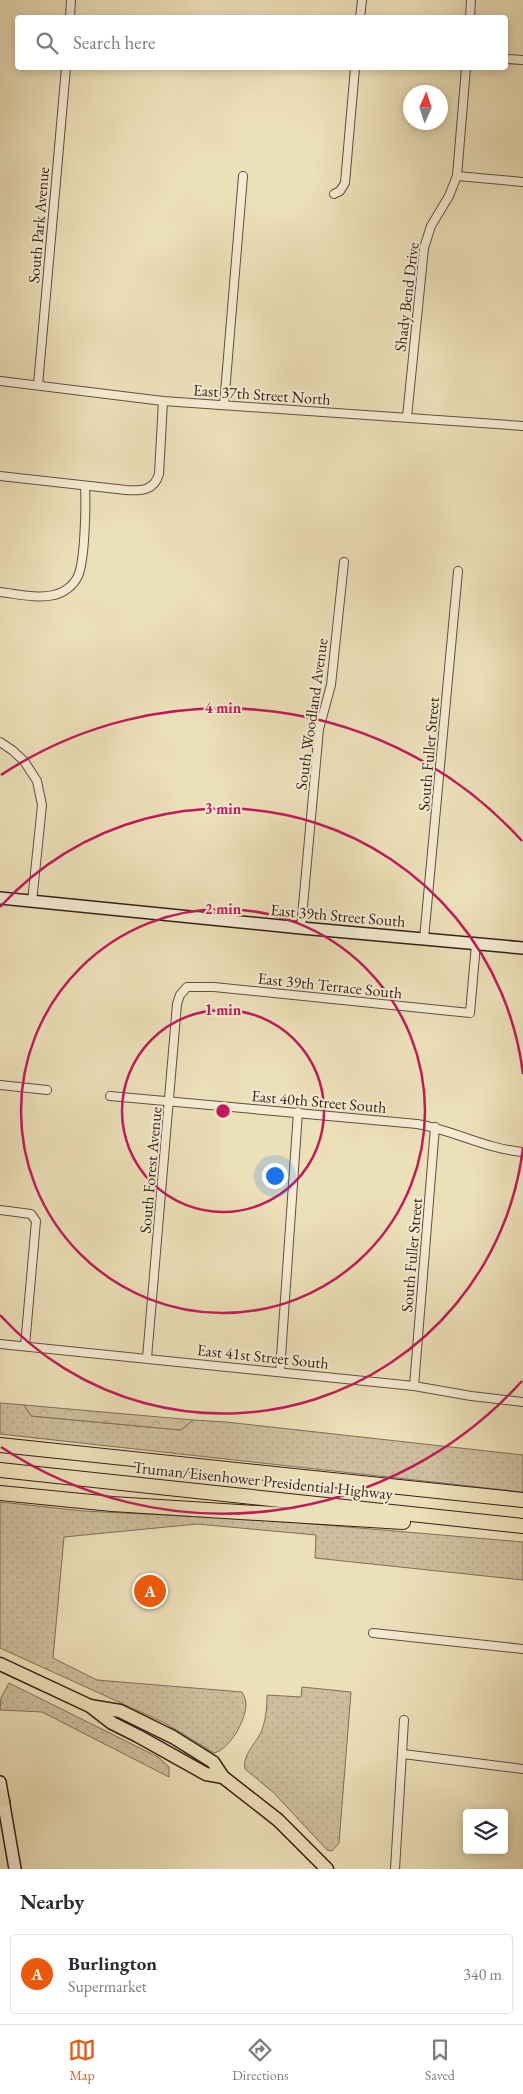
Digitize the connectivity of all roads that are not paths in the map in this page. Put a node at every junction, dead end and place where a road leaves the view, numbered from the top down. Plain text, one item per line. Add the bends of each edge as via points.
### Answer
1 (71, 0) edge
2 (362, 0) edge
3 (471, 0) edge
4 (70, 15) edge
5 (360, 15) edge
6 (470, 15) edge
7 (508, 59) edge
8 (523, 60) edge
9 (66, 70) edge
10 (356, 70) edge
11 (466, 70) edge
12 (243, 176) dead end
13 (456, 176) junction
14 (523, 182) edge
15 (334, 194) dead end
16 (0, 381) edge
17 (38, 385) junction
18 (162, 403) junction
19 (224, 405) junction
20 (407, 417) junction
21 (523, 426) edge
22 (0, 476) edge
23 (85, 487) junction
24 (344, 562) dead end
25 (458, 571) dead end
26 (0, 592) edge
27 (0, 742) edge
28 (0, 898) edge
29 (32, 902) junction
30 (301, 928) junction
31 (424, 939) junction
32 (476, 944) junction
33 (523, 948) edge
34 (187, 987) joint
35 (0, 1085) edge
36 (47, 1090) dead end
37 (110, 1096) dead end
38 (169, 1101) junction
39 (298, 1112) junction
40 (435, 1127) junction
41 (523, 1152) edge
42 (0, 1210) edge
43 (0, 1344) edge
44 (25, 1346) junction
45 (147, 1358) junction
46 (280, 1371) junction
47 (414, 1386) junction
48 (523, 1402) edge
49 (0, 1445) edge
50 (0, 1470) edge
51 (0, 1493) edge
52 (523, 1500) edge
53 (523, 1526) edge
54 (374, 1634) dead end
55 (523, 1649) edge
56 (0, 1664) edge
57 (404, 1720) dead end
58 (403, 1754) junction
59 (523, 1769) edge
60 (0, 1782) edge
61 (1, 1797) edge
62 (15, 1869) edge
63 (327, 1869) edge
64 (395, 1869) edge

1 - 4 street
2 - 5 street
3 - 6 street
7 - 8 street
9 - 17 street, South Park Avenue
10 - 15 street via 345,184 340,192
11 - 13 street, Shady Bend Drive
12 - 19 street
13 - 14 street
13 - 20 street, Shady Bend Drive via 449,196 431,226 424,248
16 - 17 street, East 37th Street North
17 - 18 street, East 37th Street North
18 - 19 street, East 37th Street North
18 - 23 street via 159,474 152,488 140,491
19 - 20 street, East 37th Street North
20 - 21 street, East 37th Street North
22 - 23 street
23 - 26 street via 78,576 72,585 53,596
24 - 30 street, South Woodland Avenue via 330,685 319,729
25 - 31 street, South Fuller Street
27 - 29 street via 29,768 37,781 42,805
28 - 29 main road, East 39th Street South
29 - 30 main road, East 39th Street South
30 - 31 main road, East 39th Street South
31 - 32 main road, East 39th Street South
32 - 33 main road, East 39th Street South
32 - 34 street, East 39th Terrace South via 470,1012
34 - 38 street, South Forest Avenue via 177,1004
35 - 36 street
37 - 38 street, East 40th Street South
38 - 39 street, East 40th Street South
38 - 45 street, South Forest Avenue
39 - 40 street, East 40th Street South
39 - 46 street
40 - 41 street, East 40th Street South via 488,1145
40 - 47 street, South Fuller Street
42 - 44 street via 32,1214 36,1220
43 - 44 street, East 41st Street South
44 - 45 street, East 41st Street South
45 - 46 street, East 41st Street South
46 - 47 street, East 41st Street South
47 - 48 street, East 41st Street South
49 - 52 highway, Truman/Eisenhower Presidential Highway
50 - 53 highway, Truman/Eisenhower Presidential Highway
51 - 53 highway via 122,1504
54 - 55 street
56 - 63 main road via 90,1706 120,1711 173,1737 213,1762 224,1777 278,1820
57 - 58 street
58 - 59 street
58 - 64 street
60 - 61 main road
61 - 62 main road

